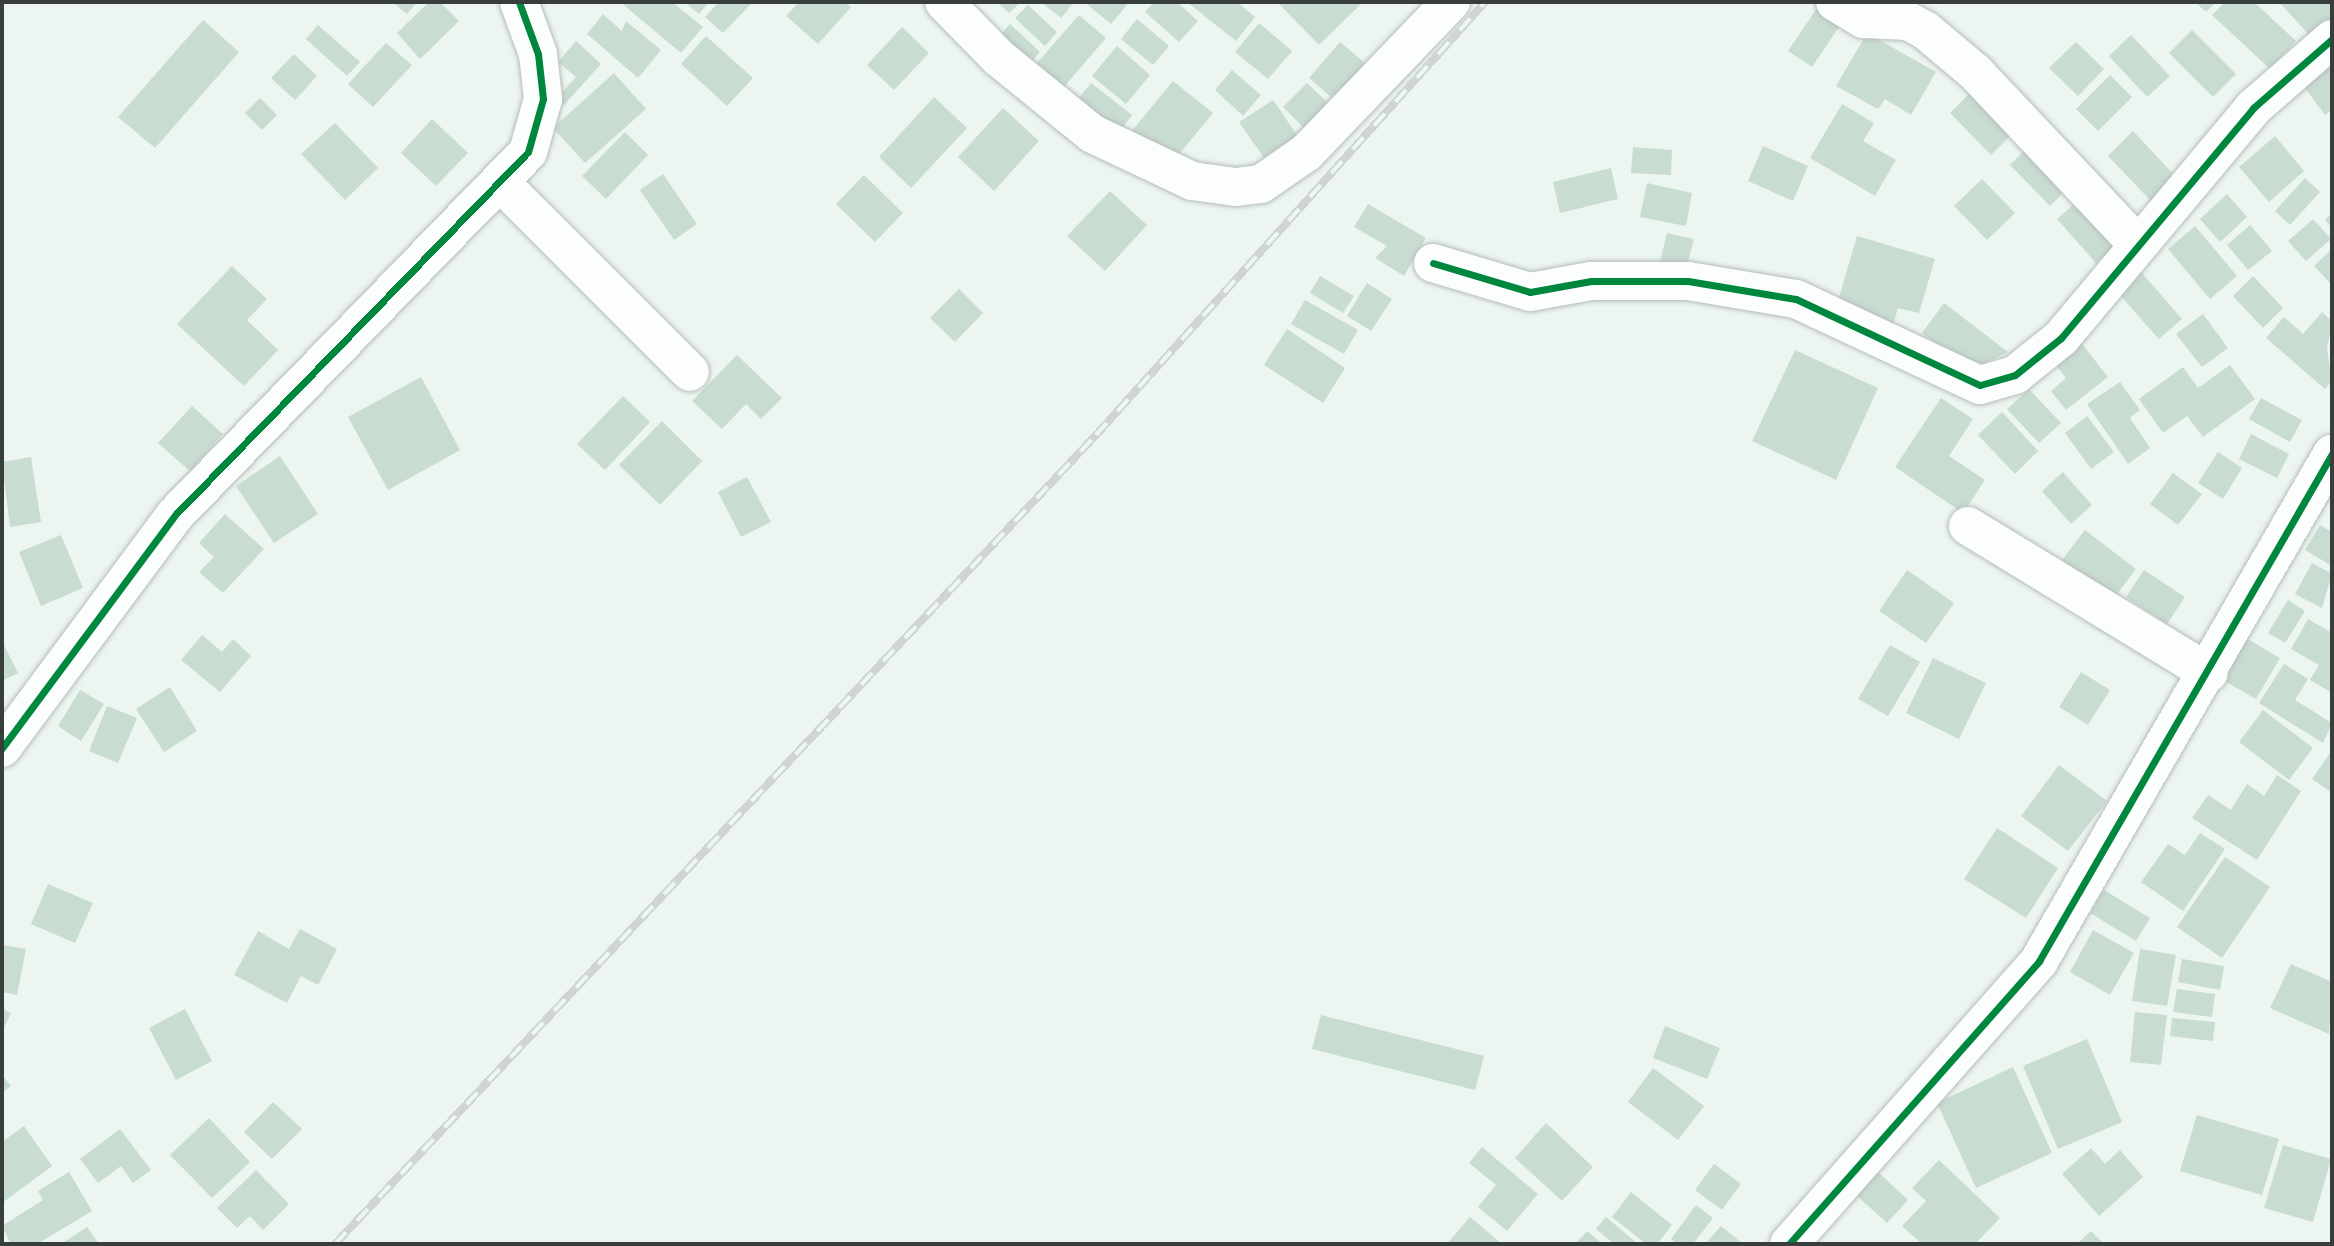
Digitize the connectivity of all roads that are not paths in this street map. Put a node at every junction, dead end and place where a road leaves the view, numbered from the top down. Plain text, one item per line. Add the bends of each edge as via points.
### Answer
1 (944, 2) edge
2 (1451, 2) edge
3 (1835, 2) edge
4 (529, 7) edge
5 (2332, 38) edge
6 (501, 183) junction
7 (2138, 245) junction
8 (1433, 262) dead end
9 (690, 372) dead end
10 (2332, 454) edge
11 (1968, 526) dead end
12 (2209, 673) junction
13 (2, 748) edge
14 (1800, 1242) edge

1 - 2 street via 999,58 1093,134 1192,181 1236,187 1271,180 1307,152
3 - 7 street via 1863,19 1908,21 1935,38 1976,73
4 - 6 street via 538,54 541,120 528,152
5 - 7 street via 2253,108
6 - 9 street
6 - 13 street via 175,514
7 - 8 street via 2061,338 2015,375 1980,385 1796,299 1688,281 1591,281 1530,292
10 - 12 street
11 - 12 street
12 - 14 street via 2039,961

